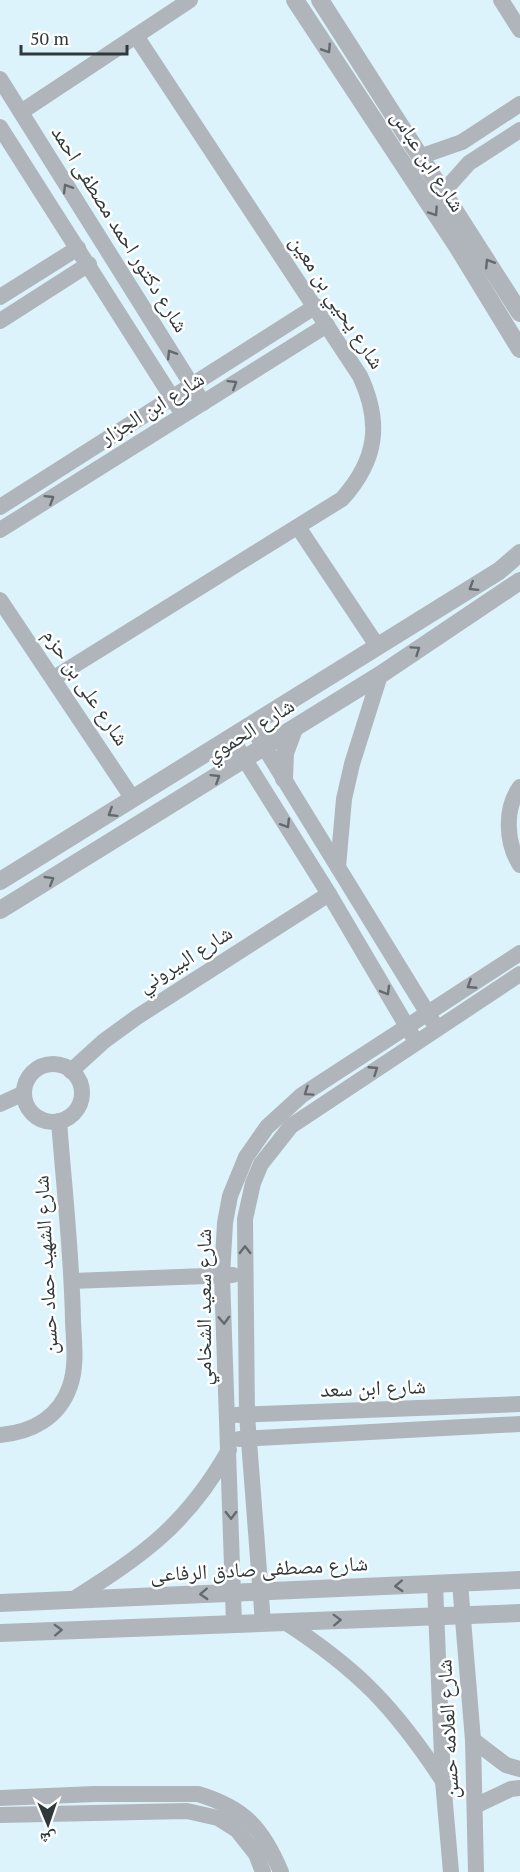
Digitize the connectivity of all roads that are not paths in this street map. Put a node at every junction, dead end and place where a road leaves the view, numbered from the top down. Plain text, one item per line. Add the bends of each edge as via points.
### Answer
1 (190, 0) edge
2 (295, 0) edge
3 (320, 0) edge
4 (501, 0) edge
5 (520, 30) edge
6 (136, 36) junction
7 (0, 79) edge
8 (520, 104) edge
9 (21, 112) junction
10 (0, 127) edge
11 (520, 130) edge
12 (422, 156) junction
13 (444, 191) junction
14 (78, 249) junction
15 (89, 264) junction
16 (0, 297) edge
17 (315, 306) junction
18 (520, 313) edge
19 (0, 321) edge
20 (327, 325) junction
21 (520, 349) edge
22 (191, 385) junction
23 (172, 397) junction
24 (203, 403) junction
25 (183, 415) junction
26 (0, 507) edge
27 (298, 527) junction
28 (0, 530) edge
29 (520, 553) edge
30 (520, 581) edge
31 (0, 600) edge
32 (378, 646) junction
33 (380, 675) junction
34 (54, 678) junction
35 (252, 727) junction
36 (294, 729) junction
37 (232, 739) junction
38 (264, 748) junction
39 (245, 759) junction
40 (284, 779) junction
41 (520, 787) edge
42 (133, 800) junction
43 (520, 865) edge
44 (338, 867) junction
45 (0, 880) edge
46 (330, 894) junction
47 (7, 906) edge
48 (520, 953) edge
49 (520, 974) edge
50 (432, 1021) junction
51 (407, 1027) junction
52 (416, 1042) junction
53 (71, 1071) junction
54 (24, 1093) junction
55 (0, 1104) edge
56 (58, 1121) junction
57 (245, 1275) junction
58 (222, 1276) junction
59 (72, 1281) junction
60 (513, 1405) edge
61 (247, 1415) junction
62 (228, 1416) junction
63 (513, 1424) edge
64 (0, 1436) edge
65 (248, 1438) junction
66 (229, 1445) junction
67 (520, 1580) edge
68 (460, 1583) junction
69 (435, 1584) junction
70 (261, 1592) junction
71 (232, 1593) junction
72 (72, 1600) junction
73 (0, 1604) edge
74 (520, 1613) edge
75 (463, 1615) junction
76 (437, 1616) junction
77 (285, 1622) junction
78 (263, 1623) junction
79 (234, 1624) junction
80 (0, 1633) edge
81 (473, 1740) junction
82 (520, 1769) edge
83 (443, 1781) junction
84 (520, 1788) edge
85 (32, 1796) junction
86 (0, 1798) edge
87 (475, 1806) junction
88 (34, 1814) junction
89 (0, 1815) edge
90 (263, 1872) edge
91 (281, 1872) edge
92 (451, 1872) edge
93 (476, 1872) edge

1 - 6 street
2 -> 21 street, شارع ابن عباس
3 - 12 street, شارع ابن عباس
4 - 5 street
6 - 9 street
6 - 17 street, شارع يحيي بن معين
7 - 9 street, شارع دكتور احمد مصطفى احمد
8 - 12 street via 462,142
22 -> 9 street, شارع دكتور احمد مصطفى احمد
10 - 14 street
11 - 13 street via 469,163
12 - 13 street, شارع ابن عباس
18 -> 13 street, شارع ابن عباس
14 - 15 street
14 - 16 street
15 - 19 street
15 - 23 street
17 - 20 street, شارع يحيي بن معين
17 - 22 street, شارع ابن الجزار
24 -> 20 street, شارع ابن الجزار
20 - 27 street, شارع يحيي بن معين via 360,375 369,397 374,419 373,442 366,465 342,499
22 - 23 street, شارع ابن الجزار
22 - 24 street, شارع دكتور احمد مصطفى احمد
23 - 25 street
23 - 26 street, شارع ابن الجزار
24 - 25 street, شارع ابن الجزار
28 -> 25 street, شارع ابن الجزار
27 - 32 street
27 - 34 street, شارع يحيي بن معين
29 -> 32 street, شارع الحموي via 499,571
33 -> 30 street, شارع الحموي
31 - 34 street, شارع على بن حزم
32 - 35 street, شارع الحموي
33 - 36 street, شارع الحموي
33 - 44 street via 346,788
34 - 42 street, شارع على بن حزم
35 - 37 street, شارع الحموي
35 - 38 street
36 - 38 street, شارع الحموي
36 - 40 street via 285,753
37 - 39 street
37 - 42 street, شارع الحموي
38 - 39 street, شارع الحموي
38 - 40 street
39 -> 46 street
47 -> 39 street, شارع الحموي
40 - 44 street
41 - 43 street via 509,813 510,838
42 -> 45 street, شارع الحموي
44 - 50 street
45 - 47 street
46 -> 51 street
46 - 53 street, شارع البيروني via 137,1017
48 -> 50 street, شارع سعيد الشخامي
49 - 50 street, شارع سعيد الشخامي
50 - 51 street, شارع سعيد الشخامي
50 - 52 street, شارع سعيد الشخامي
51 - 52 street
51 -> 58 street, شارع سعيد الشخامي via 302,1095 267,1127 246,1157 230,1196
57 -> 52 street, شارع سعيد الشخامي via 248,1201 261,1164 277,1140 313,1109
53 - 54 street via 58,1065 44,1065 32,1074
53 - 56 street via 81,1089 80,1103 71,1115
54 - 55 street
54 - 56 street via 32,1113 44,1120
56 - 59 street, شارع الشهيد حماد حسن
57 - 58 street
57 - 61 street, شارع سعيد الشخامي
58 - 59 street
58 -> 62 street, شارع سعيد الشخامي
59 - 64 street, شارع الشهيد حماد حسن via 74,1370 69,1388 51,1417 35,1428
60 - 61 street, شارع ابن سعد
60 - 63 street
61 - 62 street, شارع ابن سعد
61 - 65 street, شارع سعيد الشخامي
62 - 66 street, شارع سعيد الشخامي
63 - 65 street, شارع ابن سعد
65 - 66 street, شارع ابن سعد
65 - 70 street, شارع سعيد الشخامي
66 -> 71 street, شارع سعيد الشخامي
66 - 72 street via 204,1492 158,1541
67 - 68 street, شارع مصطفى صادق الرفاعى
68 - 69 street, شارع مصطفى صادق الرفاعى
68 - 75 street, شارع العلامه حسن
69 -> 70 street, شارع مصطفى صادق الرفاعى
69 - 76 street, شارع العلامه حسن
70 - 71 street, شارع مصطفى صادق الرفاعى
70 - 78 street, شارع سعيد الشخامي
71 -> 72 street, شارع مصطفى صادق الرفاعى
71 - 79 street, شارع سعيد الشخامي
72 - 73 street, شارع مصطفى صادق الرفاعى
74 - 75 street
75 - 76 street
75 - 81 street, شارع العلامه حسن
77 -> 76 street
76 - 83 street, شارع العلامه حسن
77 - 78 street
77 - 83 street via 338,1657 386,1702
78 - 79 street
80 -> 79 street
81 - 82 street via 506,1765
81 - 87 street, شارع العلامه حسن
83 - 92 street, شارع العلامه حسن
84 - 87 street
85 - 86 street
85 - 88 street
85 - 91 street via 198,1794 248,1817 262,1833
87 - 93 street, شارع العلامه حسن
88 - 89 street
88 - 90 street via 166,1810 212,1817 237,1830 256,1854

